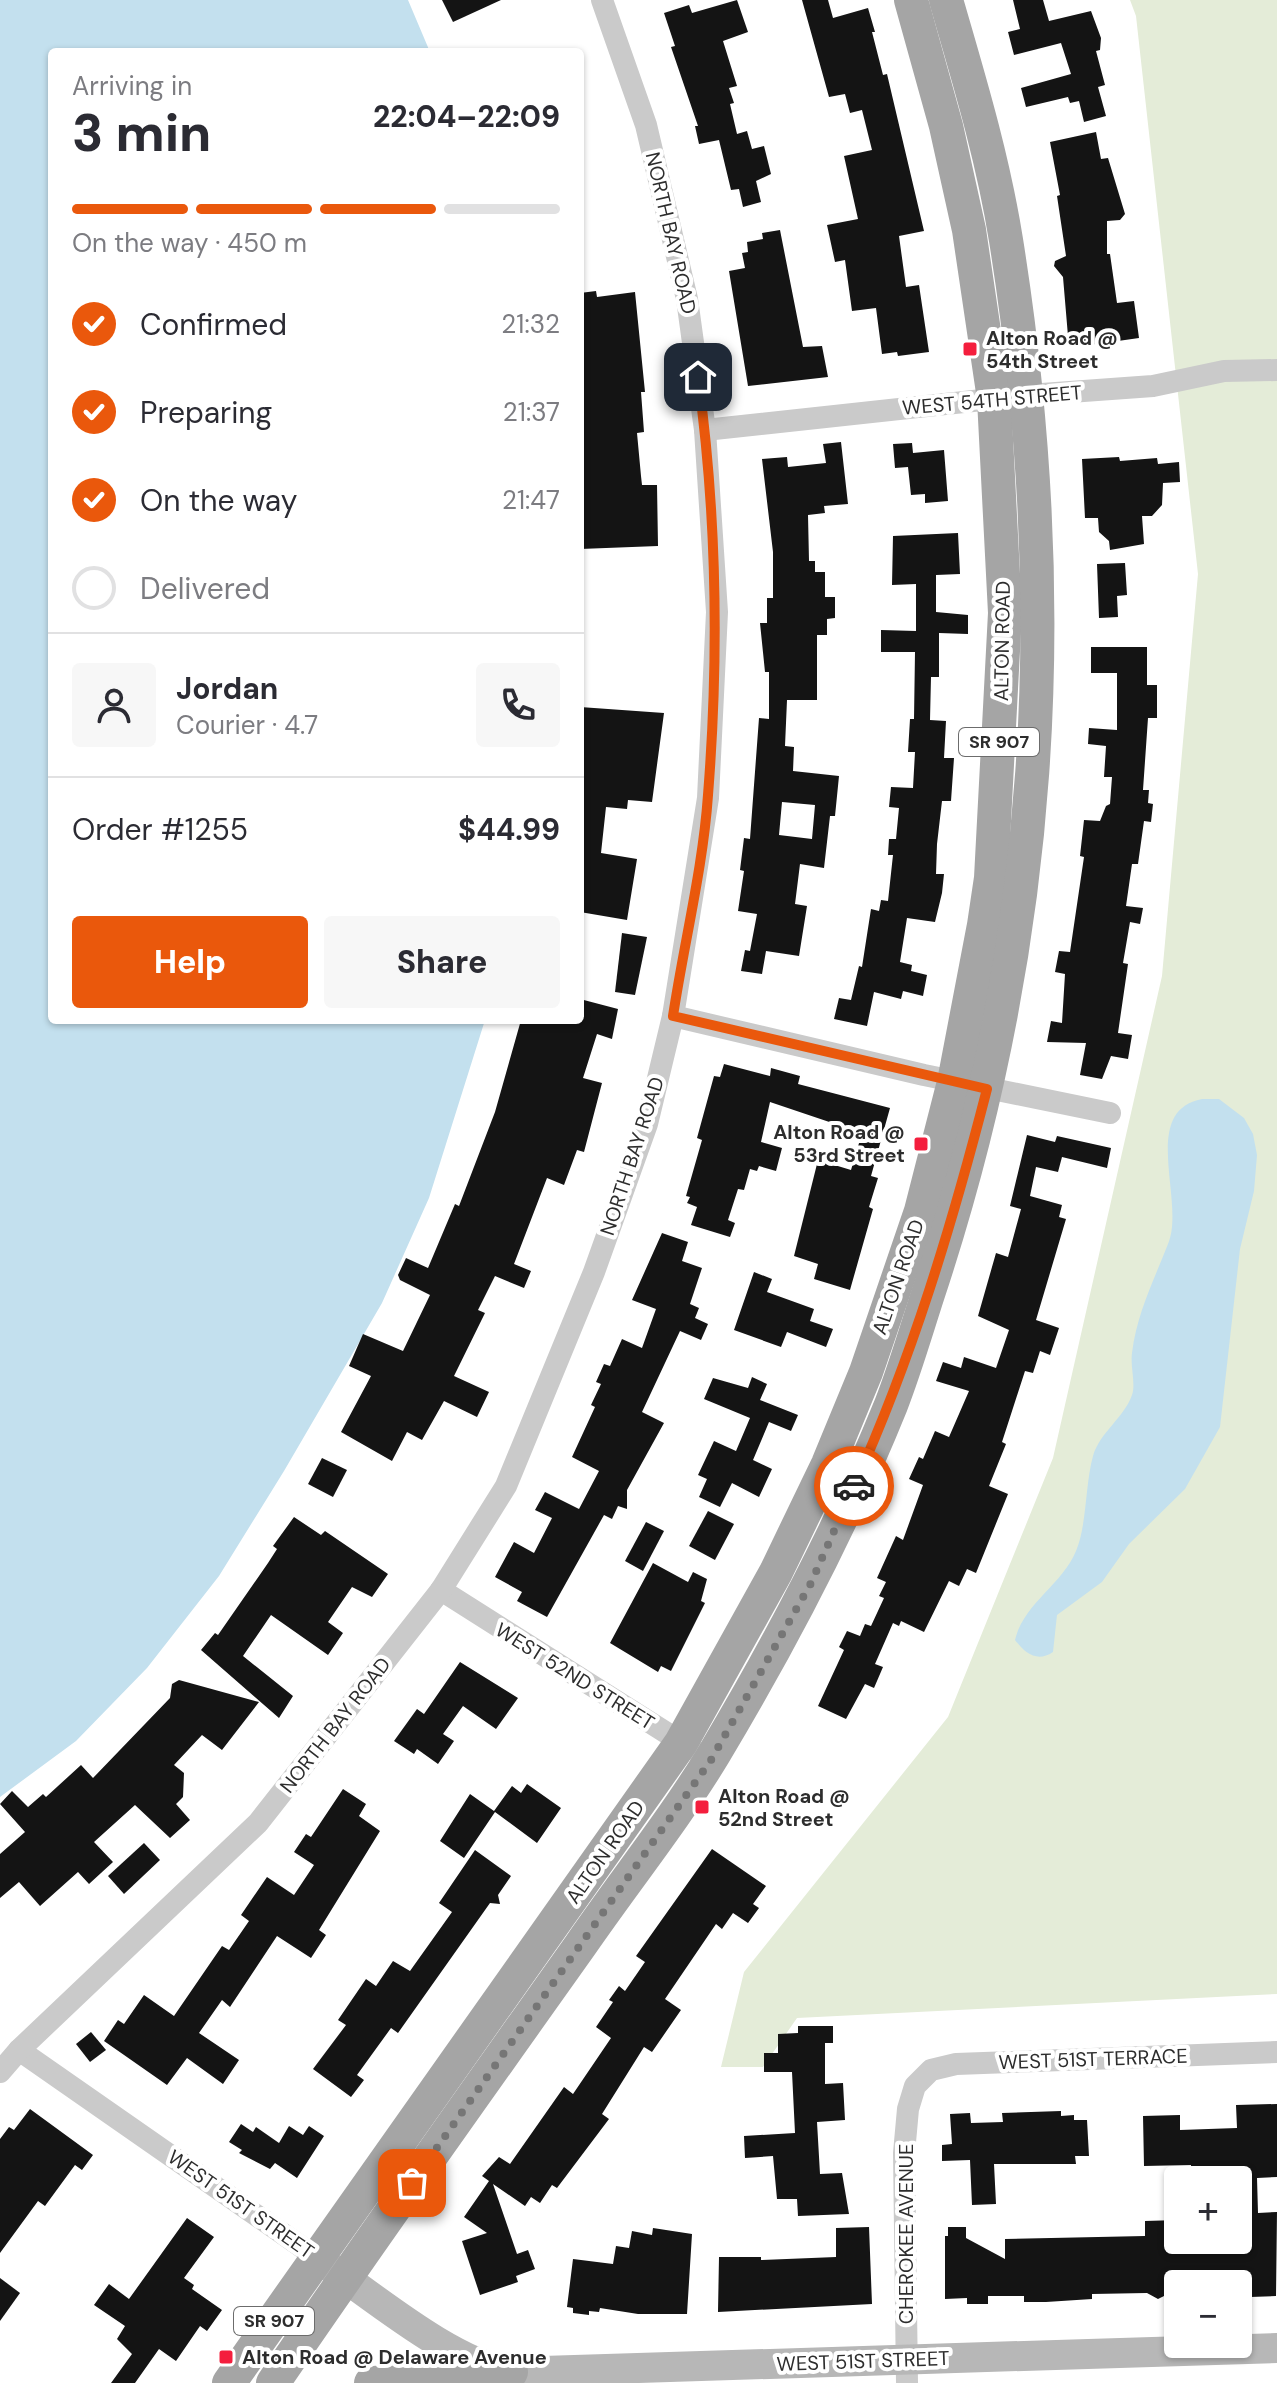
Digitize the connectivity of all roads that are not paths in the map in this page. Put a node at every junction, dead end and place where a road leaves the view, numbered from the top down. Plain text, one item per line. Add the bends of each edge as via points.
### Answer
1 (602, 0) edge
2 (911, 0) edge
3 (946, 0) edge
4 (1277, 370) edge
5 (1028, 395) junction
6 (994, 399) junction
7 (705, 430) junction
8 (673, 1016) junction
9 (954, 1082) junction
10 (987, 1089) junction
11 (1110, 1113) dead end
12 (441, 1590) junction
13 (681, 1743) junction
14 (711, 1760) junction
15 (19, 2050) junction
16 (1277, 2052) edge
17 (0, 2072) edge
18 (915, 2086) joint
19 (332, 2268) junction
20 (1277, 2348) edge
21 (907, 2371) edge
22 (511, 2372) junction
23 (229, 2383) edge
24 (273, 2383) edge
25 (371, 2383) edge

1 - 7 street, NORTH BAY ROAD via 646,125 687,299
2 - 6 main road, ALTON ROAD / SR 907 via 969,230
3 - 5 main road, ALTON ROAD / SR 907 via 1005,235
4 - 5 street, WEST 54TH STREET via 1224,371 1153,386
5 - 6 street, WEST 54TH STREET
5 - 10 main road, ALTON ROAD / SR 907 via 1037,494 1038,723 1016,929
6 - 7 street, WEST 54TH STREET
6 - 9 main road, ALTON ROAD / SR 907 via 1005,613 1001,719 989,894
7 - 8 street, NORTH BAY ROAD via 717,612 708,798
8 - 9 street
8 - 12 street, NORTH BAY ROAD via 647,1124 594,1272 506,1486
9 - 10 street
9 - 13 main road, ALTON ROAD / SR 907 via 921,1211 850,1412 776,1572
10 - 11 street
10 - 14 main road, ALTON ROAD / SR 907 via 954,1214 892,1402 811,1583
12 - 13 street, WEST 52ND STREET
12 - 15 street, NORTH BAY ROAD via 258,1823
13 - 14 street, WEST 52ND STREET
13 - 19 main road, ALTON ROAD / SR 907
14 - 19 main road, ALTON ROAD / SR 907
15 - 17 street, NORTH BAY ROAD
15 - 19 street, WEST 51ST STREET
16 - 18 street, WEST 51ST TERRACE via 956,2064 931,2070
18 - 21 street, CHEROKEE AVENUE via 904,2153
19 - 22 street, WEST 51ST STREET via 459,2354
19 - 23 main road, ALTON ROAD / SR 907
19 - 24 main road, ALTON ROAD / SR 907
20 - 21 street, WEST 51ST STREET
21 - 22 street, WEST 51ST STREET
22 - 25 main road

